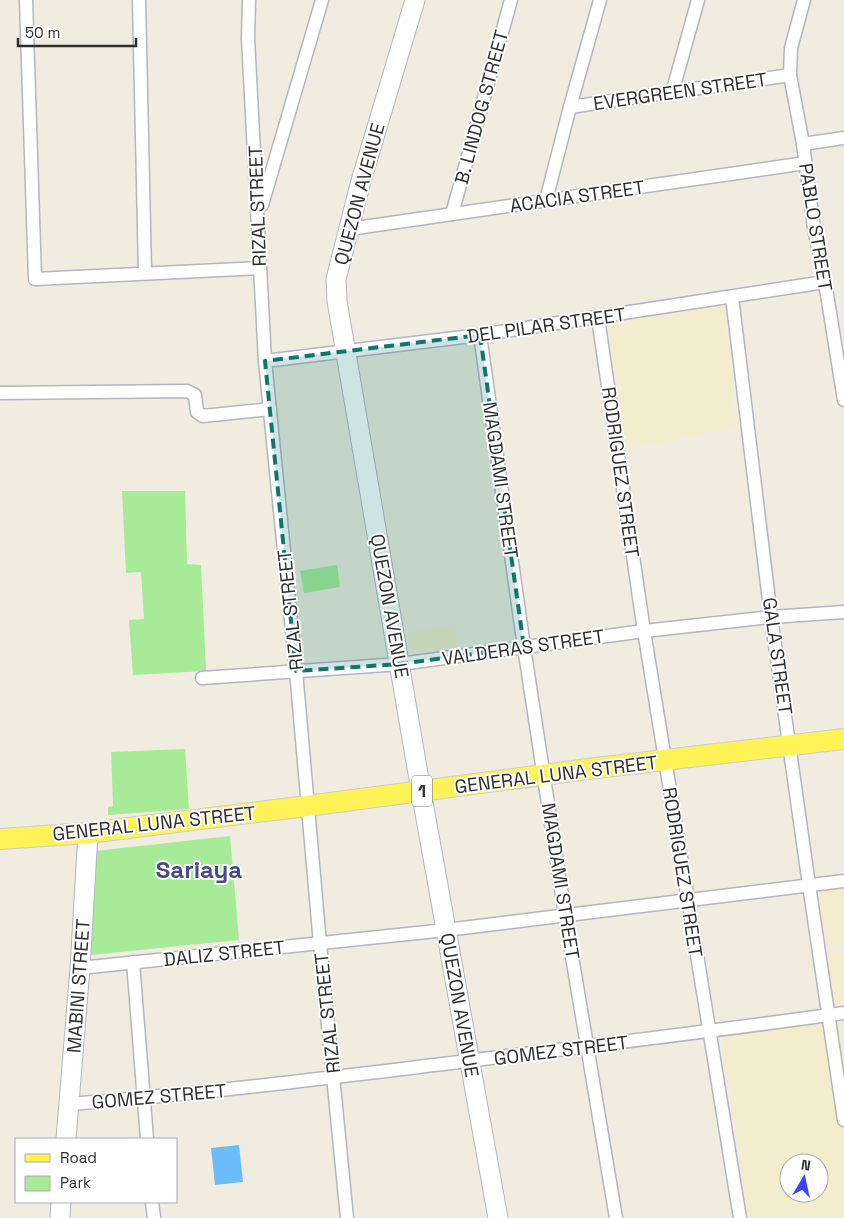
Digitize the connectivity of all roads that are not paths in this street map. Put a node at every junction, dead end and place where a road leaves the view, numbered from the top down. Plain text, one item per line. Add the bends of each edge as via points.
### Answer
1 (26, 0) edge
2 (139, 0) edge
3 (249, 0) edge
4 (322, 0) edge
5 (414, 0) edge
6 (511, 0) edge
7 (600, 0) edge
8 (698, 0) edge
9 (804, 0) edge
10 (790, 75) junction
11 (672, 93) junction
12 (570, 108) junction
13 (844, 138) edge
14 (803, 144) junction
15 (806, 163) junction
16 (546, 200) junction
17 (452, 214) junction
18 (259, 215) junction
19 (349, 229) junction
20 (260, 268) junction
21 (146, 273) junction
22 (825, 282) junction
23 (732, 297) junction
24 (598, 318) junction
25 (480, 335) junction
26 (346, 351) junction
27 (265, 361) junction
28 (0, 393) edge
29 (844, 400) edge
30 (270, 410) junction
31 (844, 612) edge
32 (772, 617) junction
33 (644, 631) junction
34 (524, 647) junction
35 (400, 664) junction
36 (296, 671) junction
37 (202, 678) dead end
38 (844, 739) edge
39 (790, 745) junction
40 (665, 760) junction
41 (544, 775) junction
42 (421, 791) junction
43 (307, 806) junction
44 (88, 833) junction
45 (0, 839) edge
46 (844, 881) edge
47 (809, 885) junction
48 (687, 900) junction
49 (565, 915) junction
50 (446, 930) junction
51 (320, 944) junction
52 (133, 962) junction
53 (80, 968) junction
54 (844, 1013) edge
55 (828, 1016) junction
56 (709, 1032) junction
57 (588, 1046) junction
58 (470, 1061) junction
59 (333, 1078) junction
60 (144, 1098) junction
61 (69, 1104) junction
62 (844, 1120) edge
63 (66, 1138) edge
64 (147, 1138) edge
65 (61, 1203) edge
66 (152, 1203) edge
67 (60, 1218) edge
68 (154, 1218) edge
69 (347, 1218) edge
70 (498, 1218) edge
71 (616, 1218) edge
72 (740, 1218) edge

1 - 21 street via 35,278
2 - 21 street
3 - 18 street, RIZAL STREET via 248,39
4 - 18 street
5 - 19 street, QUEZON AVENUE
6 - 17 street, B. LINDOG STREET
7 - 12 street
8 - 11 street
9 - 10 street, PABLO STREET via 791,48
10 - 11 street, EVERGREEN STREET
10 - 14 street, PABLO STREET
11 - 12 street, EVERGREEN STREET
12 - 16 street
13 - 14 street
14 - 15 street, PABLO STREET
15 - 16 street, ACACIA STREET
15 - 22 street, PABLO STREET
16 - 17 street, ACACIA STREET
17 - 19 street, ACACIA STREET
18 - 20 street, RIZAL STREET
19 - 26 street, QUEZON AVENUE via 336,279
20 - 21 street
20 - 27 street, RIZAL STREET
22 - 23 street, DEL PILAR STREET
22 - 29 street, PABLO STREET
23 - 24 street, DEL PILAR STREET
23 - 32 street, GALA STREET
24 - 25 street, DEL PILAR STREET
24 - 33 street, RODRIGUEZ STREET
25 - 26 street, DEL PILAR STREET
25 - 34 street, MAGDAMI STREET
26 - 27 street, DEL PILAR STREET
26 - 35 street, QUEZON AVENUE
27 - 30 street, RIZAL STREET
28 - 30 street via 187,392 195,395 197,412 203,416
30 - 36 street, RIZAL STREET
31 - 32 street, VALDERAS STREET
32 - 33 street, VALDERAS STREET
32 - 39 street, GALA STREET
33 - 34 street, VALDERAS STREET
33 - 40 street, RODRIGUEZ STREET
34 - 35 street, VALDERAS STREET
34 - 41 street, MAGDAMI STREET
35 - 36 street, VALDERAS STREET
35 - 42 street, QUEZON AVENUE
36 - 37 street, VALDERAS STREET
36 - 43 street, RIZAL STREET
38 - 39 main road, GENERAL LUNA STREET / 1
39 - 40 main road, GENERAL LUNA STREET / 1
39 - 47 street, GALA STREET
40 - 41 main road, GENERAL LUNA STREET / 1
40 - 48 street, RODRIGUEZ STREET
41 - 42 main road, GENERAL LUNA STREET / 1
41 - 49 street, MAGDAMI STREET
42 - 43 main road, GENERAL LUNA STREET / 1
42 - 50 street, QUEZON AVENUE
43 - 44 main road, GENERAL LUNA STREET / 1
43 - 51 street, RIZAL STREET
44 - 45 main road, GENERAL LUNA STREET / 1
44 - 53 street, MABINI STREET
46 - 47 street, DALIZ STREET
47 - 48 street, DALIZ STREET
47 - 55 street, GALA STREET
48 - 49 street, DALIZ STREET
48 - 56 street, RODRIGUEZ STREET
49 - 50 street, DALIZ STREET
49 - 57 street, MAGDAMI STREET
50 - 51 street, DALIZ STREET
50 - 58 street, QUEZON AVENUE
51 - 52 street, DALIZ STREET
51 - 59 street, RIZAL STREET
52 - 53 street, DALIZ STREET
52 - 60 street
53 - 61 street, MABINI STREET
54 - 55 street, GOMEZ STREET
55 - 56 street, GOMEZ STREET
55 - 62 street, GALA STREET
56 - 57 street, GOMEZ STREET
56 - 72 street, RODRIGUEZ STREET
57 - 58 street, GOMEZ STREET
57 - 71 street, MAGDAMI STREET
58 - 59 street, GOMEZ STREET
58 - 70 street, QUEZON AVENUE
59 - 60 street, GOMEZ STREET
59 - 69 street, RIZAL STREET
60 - 61 street, GOMEZ STREET
60 - 64 street
61 - 63 street, MABINI STREET
65 - 67 street
66 - 68 street

